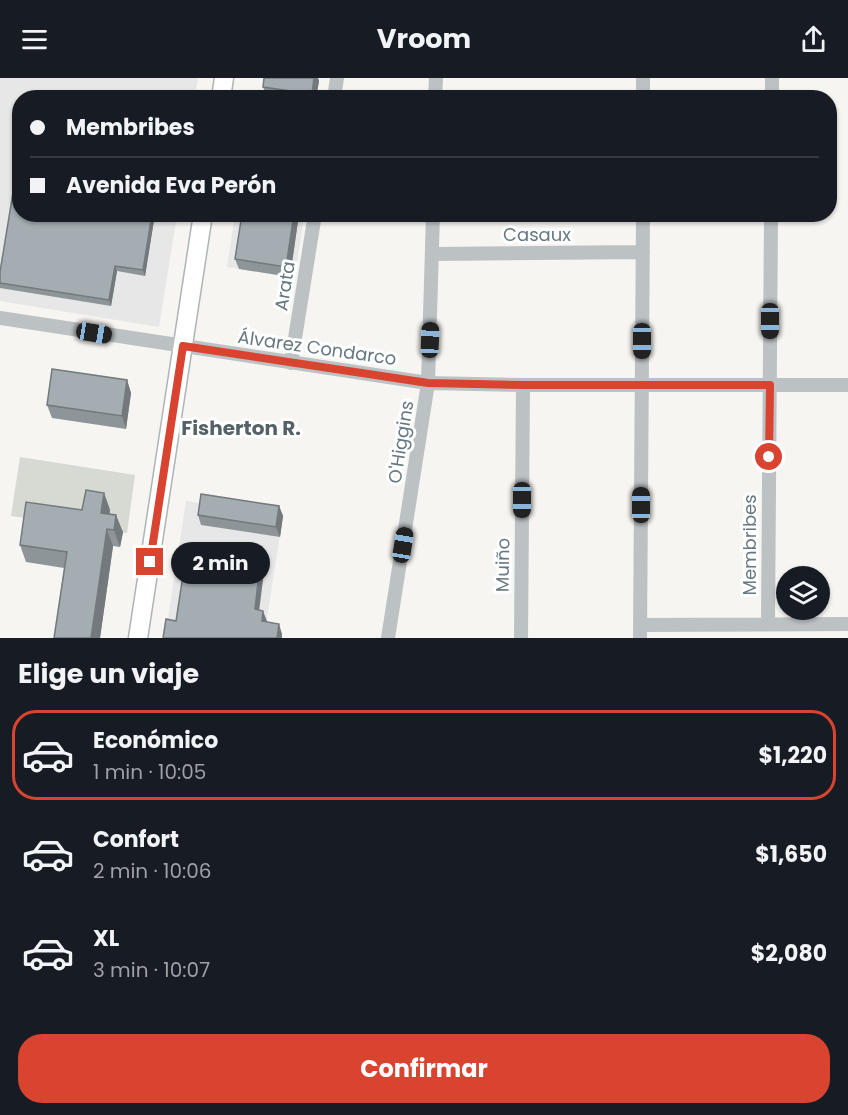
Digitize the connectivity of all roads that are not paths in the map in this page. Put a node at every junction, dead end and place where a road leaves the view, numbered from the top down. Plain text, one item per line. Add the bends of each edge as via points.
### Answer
1 (202, 222) edge
2 (314, 222) edge
3 (433, 222) edge
4 (643, 222) edge
5 (771, 222) edge
6 (643, 252) junction
7 (432, 254) junction
8 (0, 318) edge
9 (183, 346) junction
10 (291, 363) junction
11 (428, 383) junction
12 (523, 385) junction
13 (642, 385) junction
14 (770, 385) junction
15 (848, 385) edge
16 (768, 624) junction
17 (848, 624) edge
18 (640, 631) edge
19 (138, 638) edge
20 (388, 638) edge
21 (521, 638) edge

1 - 9 main road
2 - 10 street, Arata
3 - 7 street, O'Higgins
4 - 6 street
5 - 14 street, Membribes
6 - 7 street, Casaux
6 - 13 street
7 - 11 street, O'Higgins
8 - 9 street, Álvarez Condarco
9 - 10 street, Álvarez Condarco
9 - 19 main road
10 - 11 street, Álvarez Condarco
11 - 12 street, Álvarez Condarco
11 - 20 street, O'Higgins
12 - 13 street, Álvarez Condarco
12 - 21 street, Muiño
13 - 14 street, Álvarez Condarco
13 - 18 street
14 - 15 street, Álvarez Condarco
14 - 16 street, Membribes
16 - 17 street
16 - 18 street

